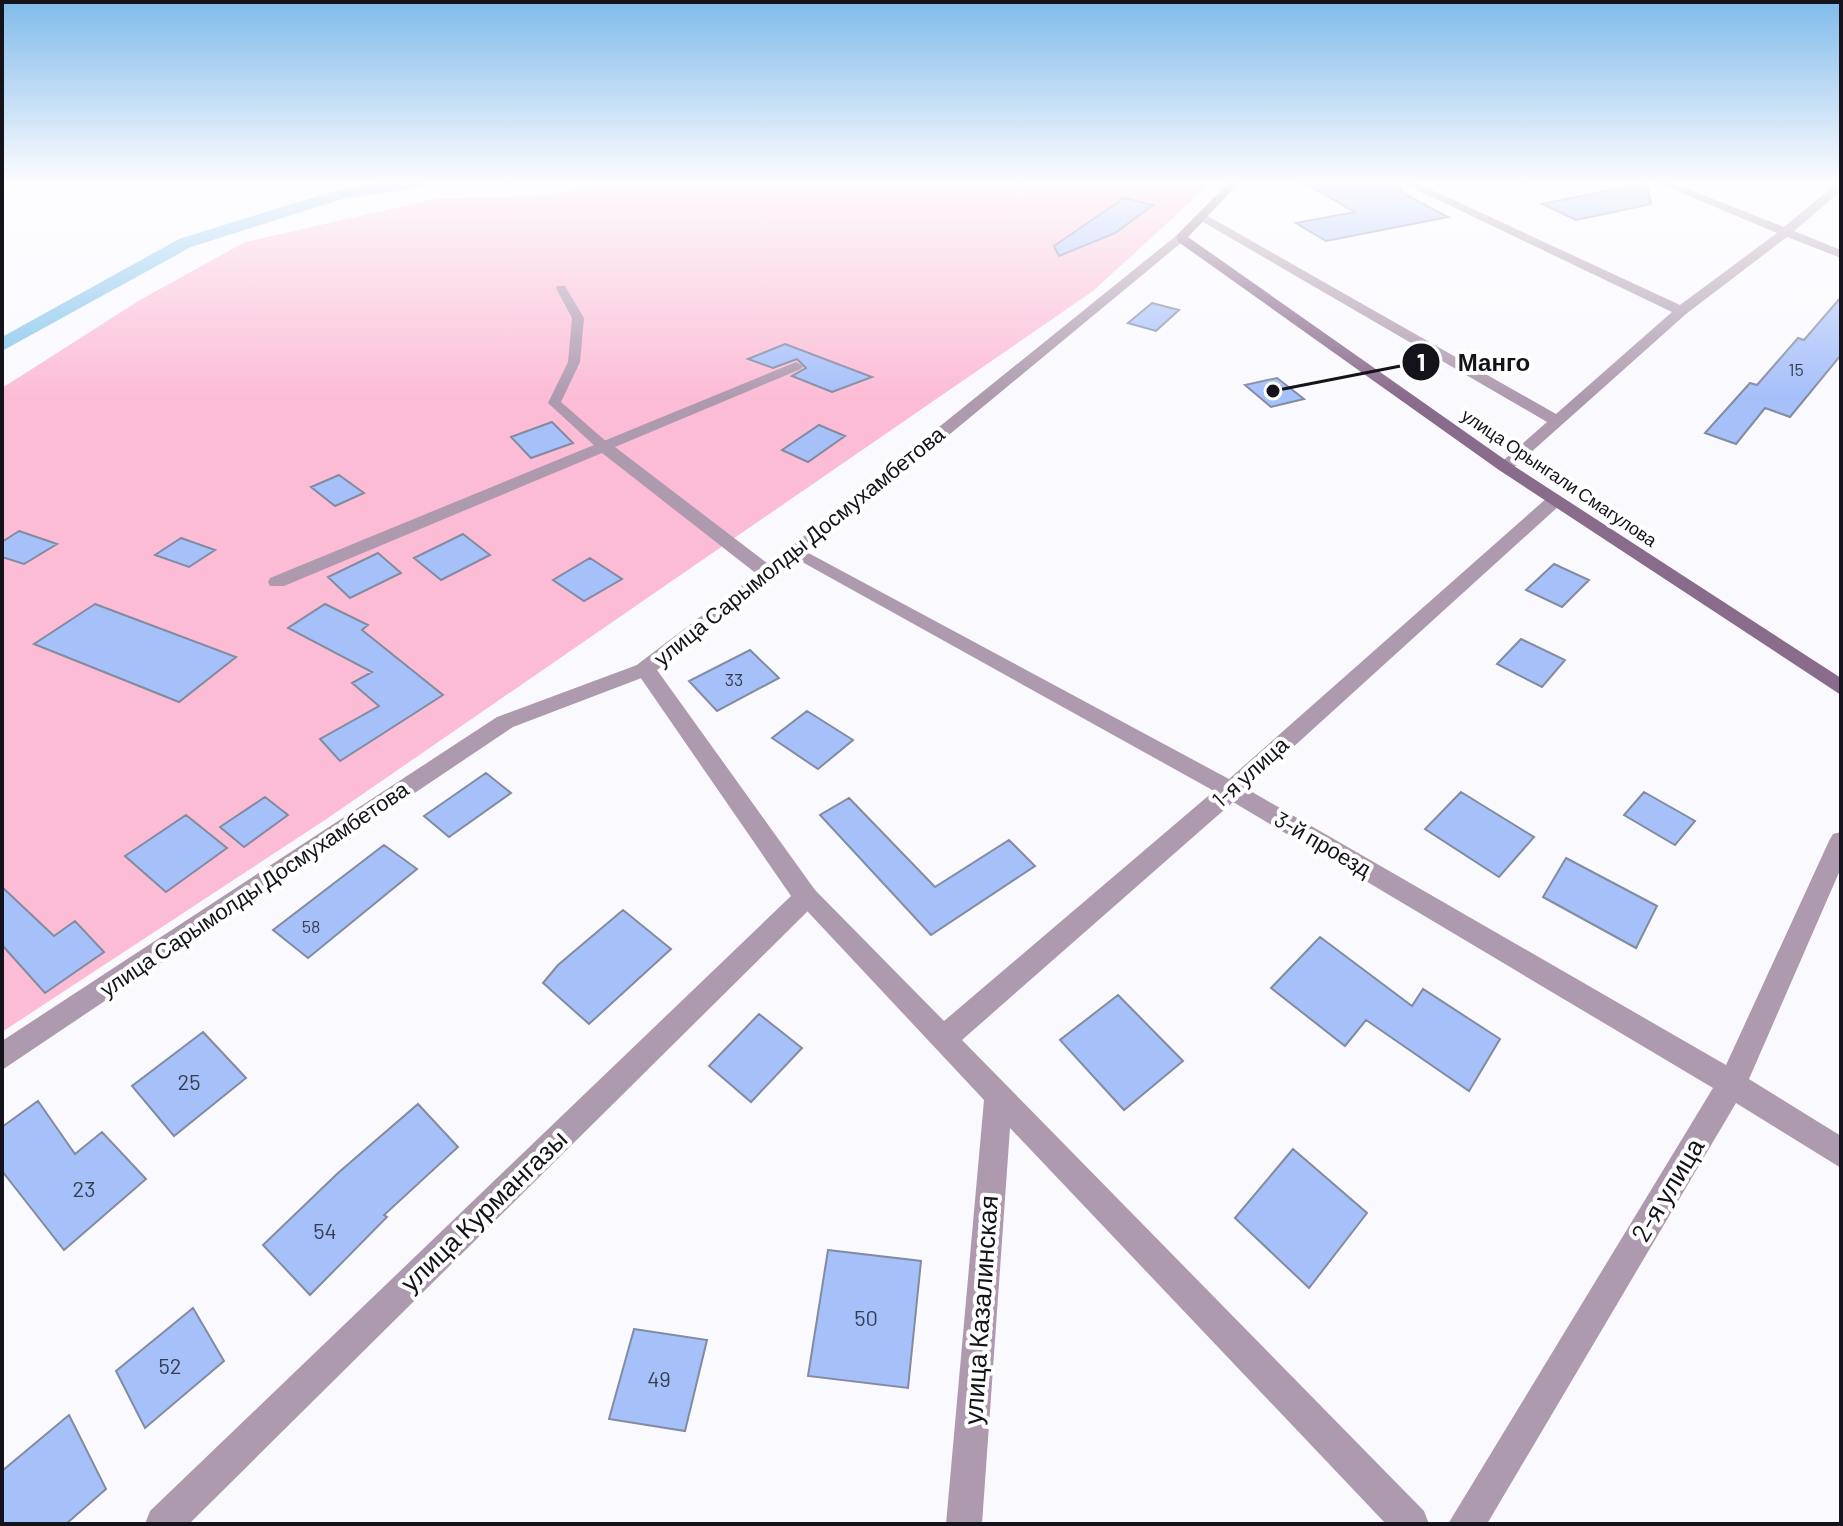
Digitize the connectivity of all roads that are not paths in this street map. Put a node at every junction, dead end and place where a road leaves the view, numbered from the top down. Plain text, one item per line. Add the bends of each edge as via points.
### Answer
1 (1161, 254) edge
2 (1204, 254) edge
3 (1267, 254) edge
4 (1560, 254) edge
5 (1756, 254) edge
6 (561, 288) dead end
7 (1681, 311) junction
8 (796, 366) dead end
9 (1557, 421) junction
10 (603, 446) junction
11 (1505, 467) junction
12 (1554, 501) junction
13 (795, 553) junction
14 (769, 574) junction
15 (277, 582) dead end
16 (645, 669) junction
17 (1841, 688) edge
18 (1231, 790) junction
19 (1841, 841) edge
20 (806, 897) junction
21 (943, 1039) junction
22 (2, 1057) edge
23 (1732, 1084) junction
24 (998, 1097) junction
25 (1841, 1153) edge
26 (163, 1524) edge
27 (964, 1524) edge
28 (1411, 1524) edge
29 (1466, 1524) edge

1 - 13 street, улица Сарымолды Досмухамбетова
2 - 11 main road, улица Орынгали Смагулова
3 - 9 street
4 - 7 street
5 - 7 street
6 - 10 lane via 578,318 574,362 554,403
7 - 9 street
8 - 10 street
9 - 11 street
10 - 14 street
10 - 15 street
11 - 12 main road, улица Орынгали Смагулова
12 - 17 main road, улица Орынгали Смагулова
12 - 18 street, 1-я улица
13 - 14 street, улица Сарымолды Досмухамбетова
13 - 18 street, 3-й проезд
14 - 16 street, улица Сарымолды Досмухамбетова
16 - 20 street
16 - 22 street, улица Сарымолды Досмухамбетова via 505,722
18 - 21 street, 1-я улица
18 - 23 street, 3-й проезд
19 - 23 street, 2-я улица
20 - 21 street
20 - 26 street, улица Курмангазы
21 - 24 street
23 - 25 street, 3-й проезд
23 - 29 street, 2-я улица
24 - 27 street, улица Казалинская
24 - 28 street

